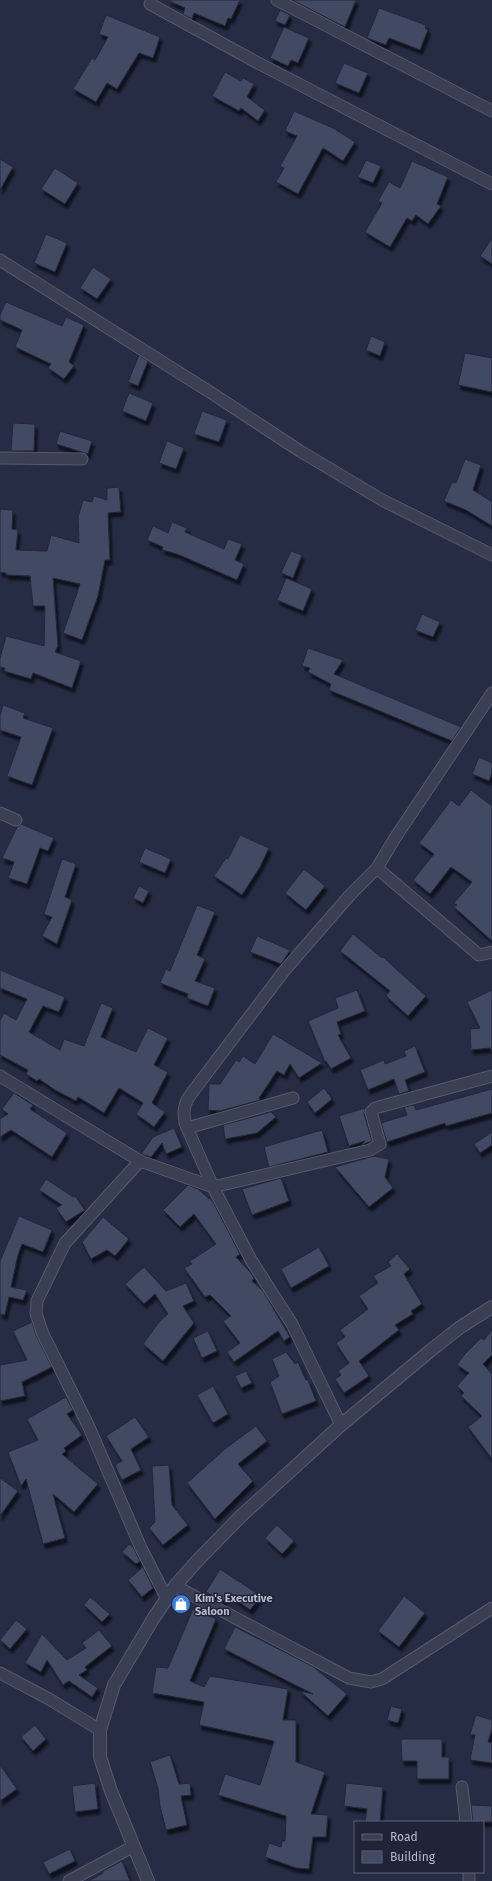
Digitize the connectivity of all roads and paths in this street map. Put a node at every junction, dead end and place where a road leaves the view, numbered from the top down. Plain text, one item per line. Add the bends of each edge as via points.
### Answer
1 (277, 0) edge
2 (150, 4) dead end
3 (492, 111) edge
4 (492, 184) edge
5 (0, 260) edge
6 (0, 458) edge
7 (82, 459) dead end
8 (492, 555) edge
9 (492, 693) edge
10 (0, 813) edge
11 (16, 820) dead end
12 (377, 868) junction
13 (492, 952) edge
14 (0, 1076) edge
15 (492, 1076) edge
16 (293, 1098) dead end
17 (187, 1128) junction
18 (140, 1161) junction
19 (213, 1187) junction
20 (492, 1307) edge
21 (342, 1425) junction
22 (175, 1586) junction
23 (166, 1599) junction
24 (492, 1608) edge
25 (0, 1673) edge
26 (100, 1730) junction
27 (462, 1787) dead end
28 (466, 1821) edge
29 (134, 1846) junction
30 (69, 1881) edge
31 (148, 1881) edge

1 - 3 street
2 - 4 street
5 - 8 street via 300,451 382,500
6 - 7 street
9 - 12 street
10 - 11 street
12 - 13 street via 479,955
12 - 17 street via 284,971 186,1100 183,1112
14 - 18 street
15 - 19 street via 375,1108 371,1112 380,1144 370,1150
16 - 17 street
17 - 19 street
18 - 19 street
18 - 23 street via 65,1243 37,1301 36,1313 42,1332 89,1427
19 - 21 street via 251,1260 292,1324
20 - 21 street via 459,1328
21 - 22 street via 241,1516
22 - 23 street
22 - 24 street via 349,1678 371,1682 382,1679
23 - 26 street via 114,1685
25 - 26 street
26 - 29 street via 100,1757 110,1791
27 - 28 street
29 - 30 street
29 - 31 street

